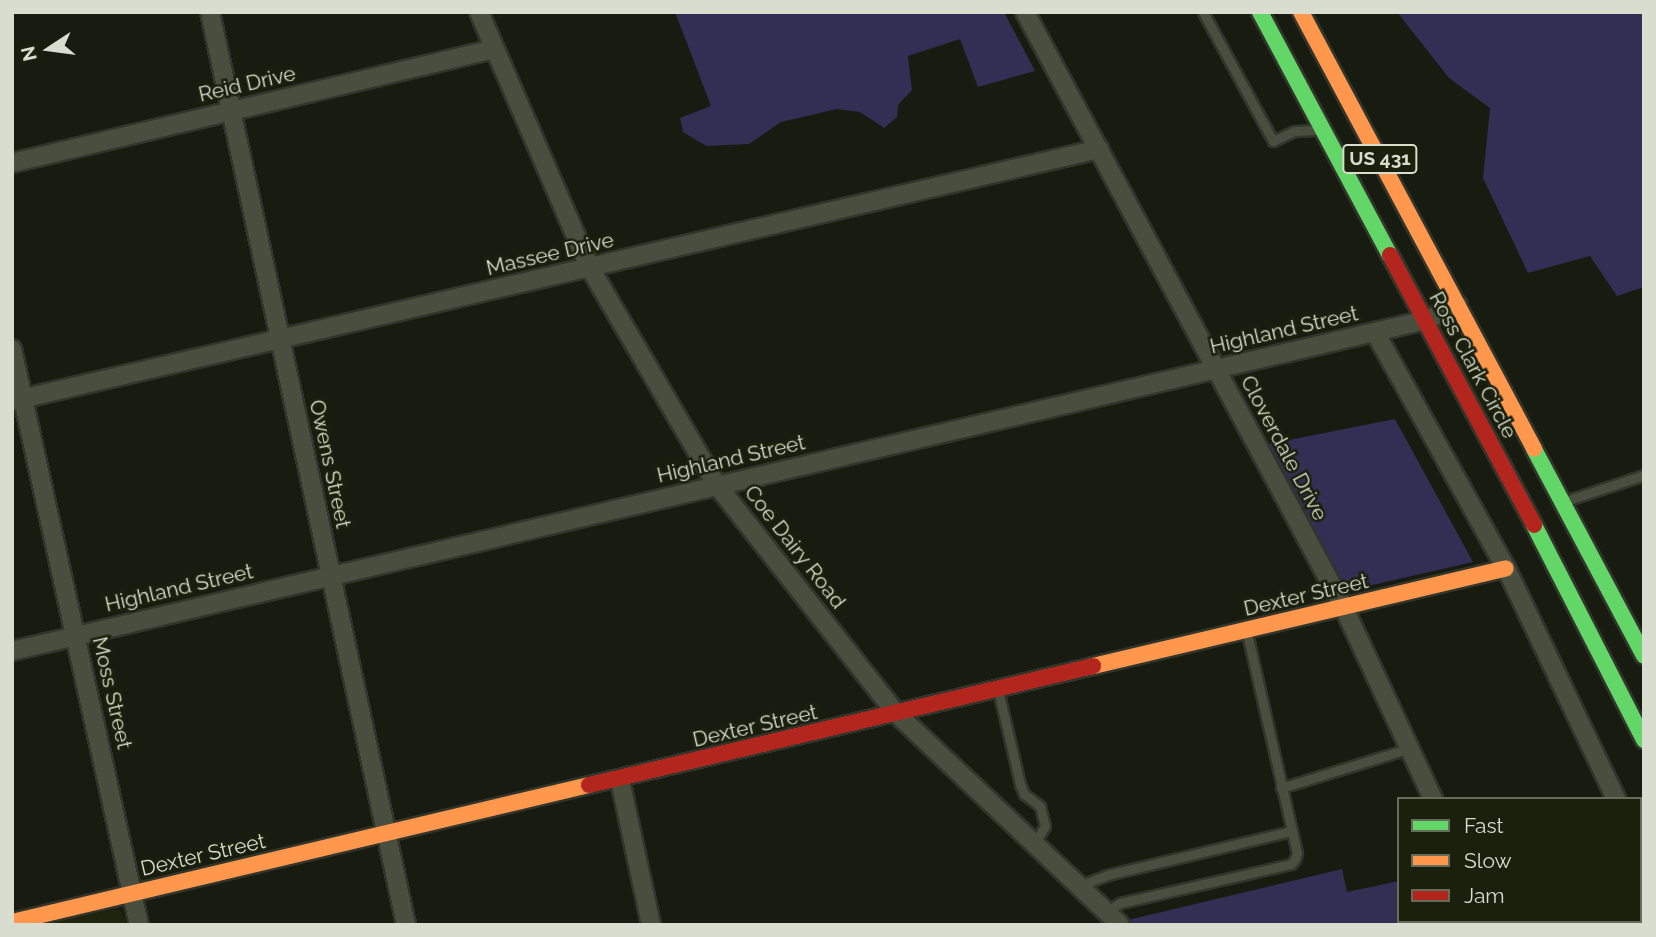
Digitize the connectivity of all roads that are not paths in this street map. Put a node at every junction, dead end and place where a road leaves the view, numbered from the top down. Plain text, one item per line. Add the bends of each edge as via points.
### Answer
1 (210, 12) edge
2 (479, 12) edge
3 (1025, 12) edge
4 (1203, 12) edge
5 (1260, 12) edge
6 (1301, 12) edge
7 (493, 49) junction
8 (232, 111) junction
9 (1329, 127) junction
10 (1099, 149) junction
11 (12, 163) edge
12 (590, 268) junction
13 (1458, 305) junction
14 (1426, 320) junction
15 (1375, 332) junction
16 (280, 339) junction
17 (12, 349) edge
18 (1216, 369) junction
19 (18, 400) edge
20 (1644, 475) edge
21 (717, 485) junction
22 (1547, 509) junction
23 (1506, 568) junction
24 (331, 576) junction
25 (1344, 608) junction
26 (1638, 629) edge
27 (1246, 631) junction
28 (75, 635) junction
29 (12, 650) edge
30 (1644, 656) edge
31 (998, 690) junction
32 (896, 713) junction
33 (1644, 740) edge
34 (1410, 748) junction
35 (620, 780) junction
36 (1281, 788) junction
37 (1432, 797) edge
38 (1615, 797) edge
39 (1292, 831) junction
40 (386, 834) junction
41 (1034, 845) junction
42 (1082, 890) junction
43 (133, 893) junction
44 (1107, 921) edge
45 (12, 922) edge
46 (139, 925) edge
47 (406, 925) edge
48 (651, 925) edge

1 - 8 street, Owens Street
2 - 7 street, Coe Dairy Road
3 - 10 street, Cloverdale Drive
4 - 9 lane via 1273,141 1294,131
5 - 9 main road, Ross Clark Circle / US 431
6 - 13 main road, Ross Clark Circle / US 431 via 1350,116
7 - 8 street, Reid Drive
7 - 12 street, Coe Dairy Road
8 - 11 street, Reid Drive
8 - 16 street, Owens Street
9 - 14 main road, Ross Clark Circle / US 431
10 - 12 street, Massee Drive
10 - 18 street, Cloverdale Drive
12 - 16 street, Massee Drive
12 - 21 street, Coe Dairy Road
13 - 14 street, Highland Street
13 - 22 main road, Ross Clark Circle / US 431
14 - 15 street, Highland Street
14 - 22 main road, Ross Clark Circle / US 431
15 - 18 street, Highland Street
15 - 23 street
16 - 19 street, Massee Drive
16 - 24 street, Owens Street
17 - 19 street, Moss Street
18 - 21 street, Highland Street
18 - 25 street, Cloverdale Drive
19 - 28 street, Moss Street
20 - 22 lane
21 - 24 street, Highland Street
21 - 32 street, Coe Dairy Road
22 - 26 main road, Ross Clark Circle / US 431
22 - 33 main road, Ross Clark Circle / US 431
23 - 25 main road, Dexter Street
23 - 38 street
24 - 28 street, Highland Street
24 - 40 street, Owens Street
25 - 27 main road, Dexter Street
25 - 34 street, Cloverdale Drive
26 - 30 main road, Ross Clark Circle / US 431
27 - 31 main road, Dexter Street
27 - 36 lane
28 - 29 street, Highland Street
28 - 43 street, Moss Street
31 - 32 main road, Dexter Street
31 - 41 lane via 1020,784 1024,794 1040,806 1045,826
32 - 35 main road, Dexter Street
32 - 41 street, Coe Dairy Road
34 - 36 lane
34 - 37 street, Cloverdale Drive
35 - 40 main road, Dexter Street
35 - 48 street
36 - 39 lane
39 - 42 lane via 1107,875
39 - 44 lane via 1297,853 1291,864 1119,903
40 - 43 main road, Dexter Street
40 - 47 street, Owens Street
41 - 42 street, Coe Dairy Road
42 - 44 street, Coe Dairy Road
43 - 45 main road, Dexter Street
43 - 46 street, Moss Street

